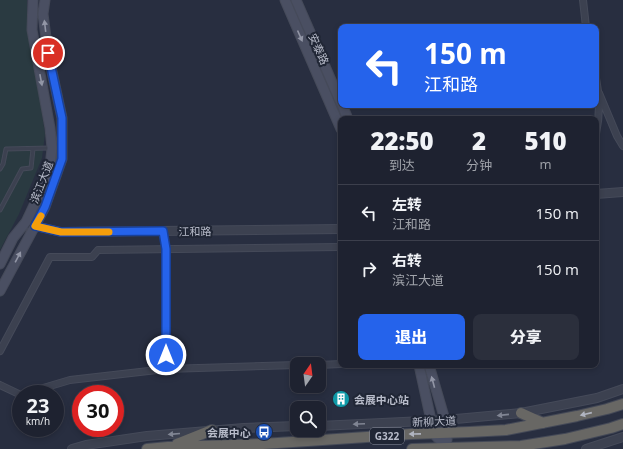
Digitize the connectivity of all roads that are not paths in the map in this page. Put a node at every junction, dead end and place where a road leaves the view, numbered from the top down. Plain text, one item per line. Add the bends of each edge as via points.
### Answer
1 (33, 0) edge
2 (45, 0) edge
3 (285, 0) edge
4 (296, 0) edge
5 (583, 0) edge
6 (586, 24) edge
7 (599, 93) joint
8 (338, 97) edge
9 (599, 108) edge
10 (338, 122) edge
11 (623, 146) edge
12 (52, 148) junction
13 (33, 149) junction
14 (0, 169) edge
15 (623, 192) edge
16 (599, 194) edge
17 (0, 210) edge
18 (26, 222) junction
19 (35, 226) junction
20 (338, 229) edge
21 (163, 231) junction
22 (338, 247) edge
23 (166, 249) junction
24 (0, 264) edge
25 (0, 291) edge
26 (0, 351) edge
27 (338, 364) edge
28 (290, 365) edge
29 (326, 365) edge
30 (419, 368) edge
31 (430, 368) edge
32 (166, 369) junction
33 (0, 385) edge
34 (53, 385) edge
35 (623, 389) edge
36 (12, 390) edge
37 (623, 404) edge
38 (521, 413) junction
39 (432, 420) junction
40 (445, 420) junction
41 (543, 423) junction
42 (623, 424) edge
43 (290, 426) edge
44 (326, 426) edge
45 (611, 428) junction
46 (212, 430) junction
47 (623, 431) edge
48 (447, 433) junction
49 (434, 434) junction
50 (623, 437) edge
51 (168, 447) junction
52 (446, 448) edge
53 (72, 449) edge
54 (147, 449) edge
55 (412, 449) edge
56 (586, 449) edge

1 -> 12 main road, 滨江大道 via 32,30
19 -> 2 main road, 滨江大道 via 45,207 62,159 62,118 48,53 43,14
3 -> 10 main road, 安泰路
4 - 8 main road, 安泰路
5 - 6 street
7 - 9 street
7 - 11 street
12 - 13 lane
12 - 18 main road, 滨江大道 via 50,167
13 - 14 lane via 6,149
13 - 17 lane via 32,168 22,169
15 - 16 street
18 - 19 street, 江和路
18 - 24 main road, 滨江大道 via 13,238
19 - 21 street, 江和路 via 61,232
25 -> 19 main road, 滨江大道
20 - 21 street, 江和路
21 - 23 street
22 - 23 street
23 - 26 street via 98,250 92,257 50,256
23 - 32 street
27 - 29 street
28 - 32 street
30 - 39 main road
40 -> 31 main road
32 - 34 street via 70,380
33 - 36 street
35 - 38 street via 597,398
37 -> 41 highway, 新柳大道 / G322
38 -> 40 street
38 - 41 highway
39 - 40 street
39 -> 44 street
39 - 49 main road
40 - 48 main road
41 - 48 highway, 新柳大道 / G322 via 506,430
42 - 45 highway, G322
43 - 46 street
45 - 47 highway
45 - 52 highway, G322 via 521,446
46 - 51 highway
46 -> 53 street via 147,436
48 - 49 highway, 新柳大道 / G322
48 - 52 main road
49 -> 51 highway, 新柳大道 / G322
49 - 52 main road
50 - 56 street
51 - 54 highway, 新柳大道 / G322
52 - 55 highway, G322

